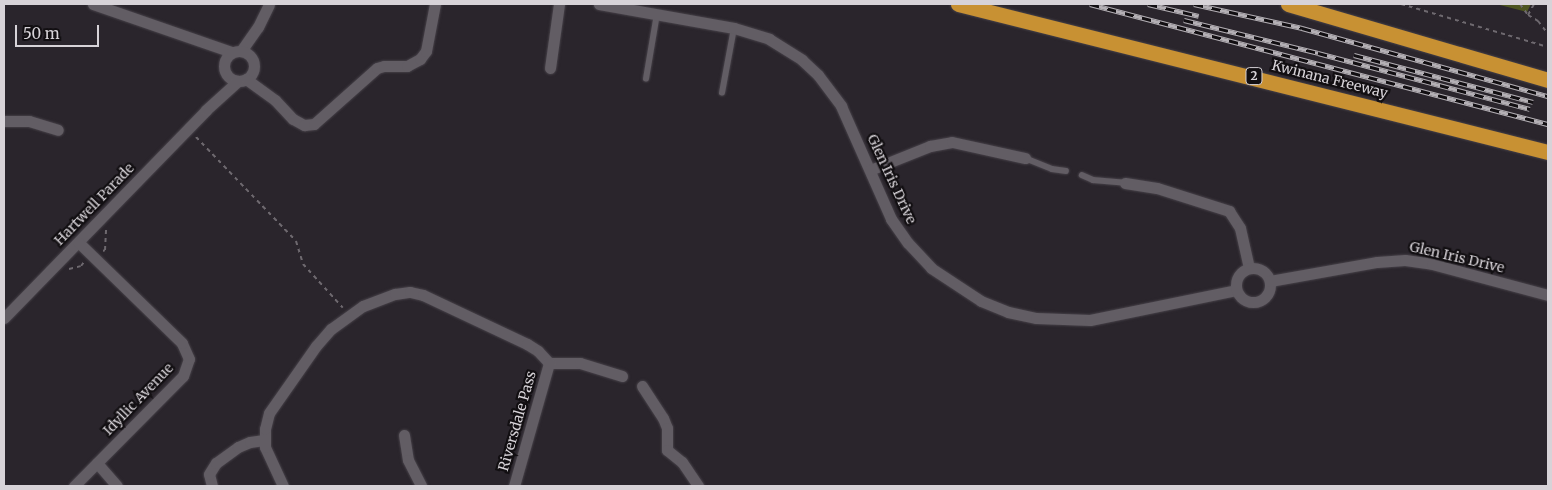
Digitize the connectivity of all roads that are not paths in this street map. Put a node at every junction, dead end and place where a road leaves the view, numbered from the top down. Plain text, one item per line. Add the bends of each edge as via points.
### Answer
1 (92, 4) edge
2 (269, 4) edge
3 (434, 4) edge
4 (559, 4) edge
5 (599, 4) edge
6 (958, 4) edge
7 (1288, 4) edge
8 (657, 14) junction
9 (258, 27) junction
10 (734, 28) junction
11 (193, 40) junction
12 (237, 52) junction
13 (253, 63) junction
14 (224, 64) junction
15 (550, 68) dead end
16 (238, 78) junction
17 (646, 79) dead end
18 (1548, 80) edge
19 (264, 91) junction
20 (722, 93) dead end
21 (4, 121) edge
22 (58, 130) dead end
23 (1548, 152) edge
24 (1024, 158) joint
25 (870, 170) junction
26 (1066, 171) dead end
27 (1082, 175) dead end
28 (1125, 183) joint
29 (79, 243) junction
30 (1249, 268) junction
31 (1270, 281) junction
32 (1236, 290) junction
33 (1548, 294) edge
34 (4, 318) edge
35 (549, 363) junction
36 (622, 376) dead end
37 (642, 386) dead end
38 (404, 435) dead end
39 (264, 440) junction
40 (97, 463) junction
41 (74, 486) edge
42 (117, 486) edge
43 (212, 486) edge
44 (283, 486) edge
45 (421, 486) edge
46 (514, 486) edge
47 (698, 486) edge

1 - 11 street
2 - 9 street
3 - 19 street via 426,51 420,59 407,66 377,68 318,122 309,126 298,123
4 - 15 street
5 - 8 street, Glen Iris Drive
6 - 23 highway, Kwinana Freeway / 2
7 - 18 highway
8 - 10 street, Glen Iris Drive
8 - 17 lane
9 - 12 street
9 - 13 street
10 - 20 lane
10 - 25 street, Glen Iris Drive via 769,39 802,60 818,75 841,106
11 - 12 street
11 - 14 street
12 - 13 street
12 - 14 street
13 - 16 street, Hartwell Parade
13 - 19 street
14 - 16 street
16 - 19 street
16 - 29 street, Hartwell Parade
21 - 22 street via 29,121
24 - 25 street via 963,143 940,143
24 - 26 lane
25 - 32 street, Glen Iris Drive via 891,219 919,257 954,285 1008,312 1036,318 1090,320
27 - 28 lane via 1093,180
28 - 30 street via 1157,188 1229,211 1240,228
29 - 34 street, Hartwell Parade
29 - 40 street, Idyllic Avenue via 182,343 189,359 183,376
30 - 31 street via 1262,270
30 - 32 street via 1238,276
31 - 32 street via 1268,294 1258,302 1244,300
31 - 33 street, Glen Iris Drive via 1405,260
35 - 36 street via 580,363
35 - 39 street via 527,344 423,294 395,294 349,315 316,346 269,413
35 - 46 street, Riversdale Pass
37 - 47 street via 667,428 667,450 682,462
38 - 45 street via 408,460
39 - 43 street via 238,447 216,463 209,474
39 - 44 street via 267,456
40 - 41 street, Idyllic Avenue
40 - 42 street

